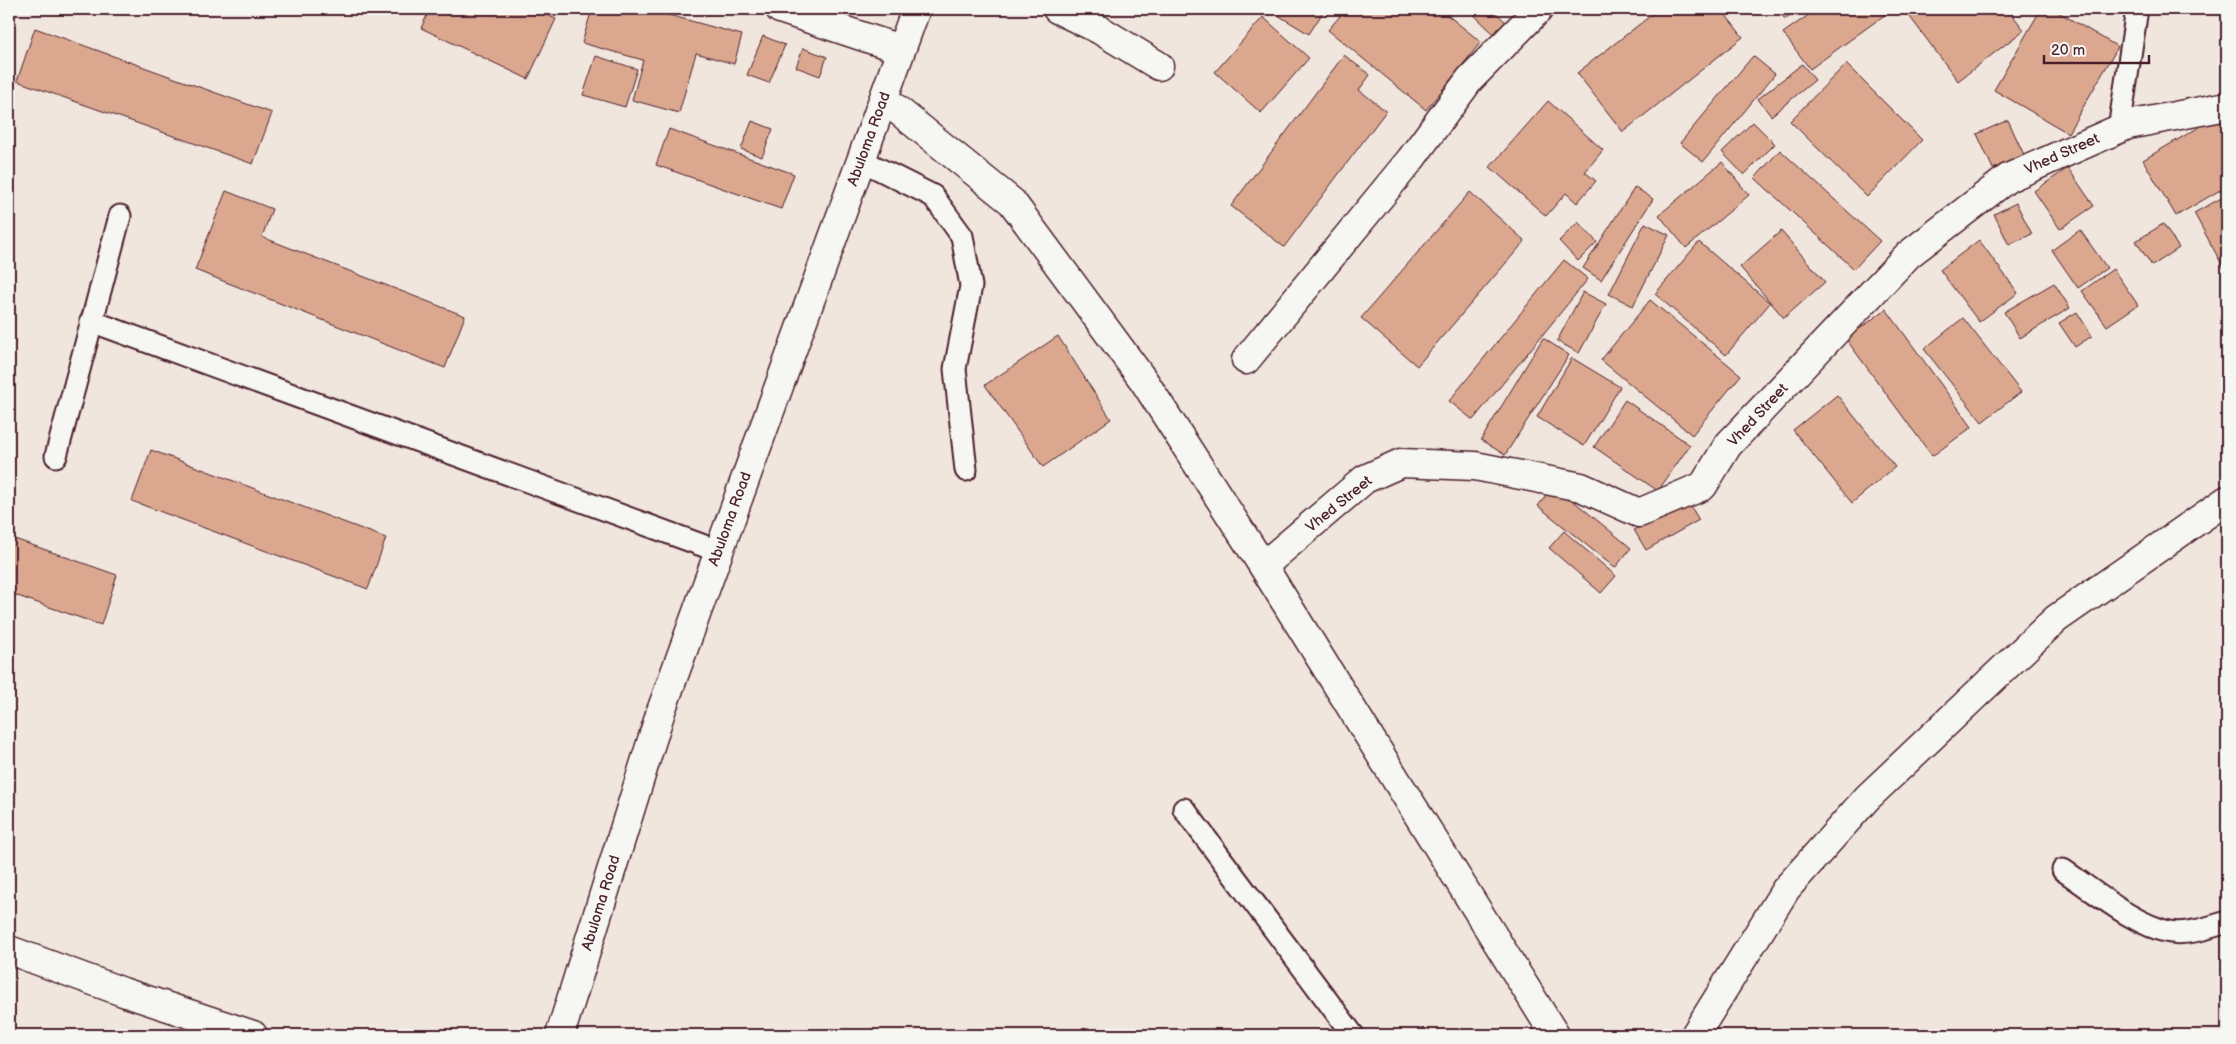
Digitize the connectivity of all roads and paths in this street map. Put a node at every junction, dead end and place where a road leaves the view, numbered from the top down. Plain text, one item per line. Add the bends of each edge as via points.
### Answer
1 (780, 9) edge
2 (916, 9) edge
3 (1057, 9) edge
4 (1539, 9) edge
5 (2137, 9) edge
6 (900, 49) junction
7 (1159, 66) dead end
8 (884, 99) junction
9 (2227, 106) edge
10 (2119, 129) junction
11 (861, 160) junction
12 (120, 216) dead end
13 (91, 321) junction
14 (1246, 360) dead end
15 (56, 456) dead end
16 (966, 470) dead end
17 (2227, 500) edge
18 (718, 551) junction
19 (1263, 566) junction
20 (1184, 809) dead end
21 (2063, 870) dead end
22 (2227, 922) edge
23 (9, 950) edge
24 (1344, 1032) edge
25 (253, 1035) edge
26 (560, 1035) edge
27 (1555, 1035) edge
28 (1695, 1035) edge

1 - 6 street
2 - 6 street, Abuloma Road
3 - 7 street via 1100,30
4 - 14 street via 1470,79 1411,159
5 - 10 lane
6 - 8 street, Abuloma Road
8 - 11 street, Abuloma Road
8 - 19 street via 1012,202 1144,381
9 - 10 street, Vhed Street
10 - 19 street, Vhed Street via 2008,178 1908,255 1728,445 1703,486 1638,513 1580,487 1475,466 1401,464 1365,480
11 - 16 lane via 933,196 962,236 971,286 955,369
11 - 18 street, Abuloma Road
12 - 13 lane
13 - 15 lane
13 - 18 lane
17 - 28 street via 2056,619 1866,798 1786,889
18 - 26 street, Abuloma Road via 661,712
19 - 27 street
20 - 24 lane
21 - 22 lane via 2144,925 2171,932 2197,930
23 - 25 street

